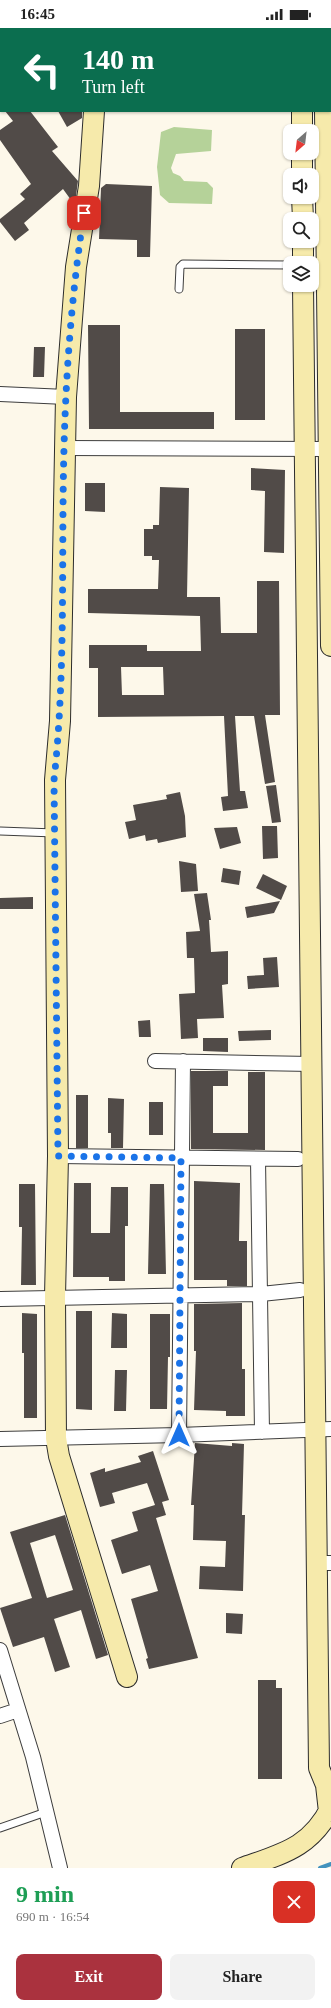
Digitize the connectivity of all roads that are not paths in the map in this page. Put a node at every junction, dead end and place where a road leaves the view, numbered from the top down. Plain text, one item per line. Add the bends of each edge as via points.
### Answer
1 (94, 112) edge
2 (302, 112) edge
3 (324, 112) edge
4 (302, 124) edge
5 (323, 189) edge
6 (283, 265) edge
7 (179, 289) dead end
8 (303, 292) edge
9 (0, 394) edge
10 (66, 397) junction
11 (64, 448) junction
12 (328, 449) junction
13 (305, 450) junction
14 (331, 646) edge
15 (0, 832) edge
16 (55, 834) junction
17 (155, 1061) dead end
18 (183, 1062) junction
19 (312, 1064) junction
20 (58, 1156) junction
21 (181, 1158) junction
22 (258, 1159) junction
23 (298, 1159) dead end
24 (300, 1290) dead end
25 (261, 1294) junction
26 (179, 1295) junction
27 (55, 1297) junction
28 (0, 1298) edge
29 (323, 1429) edge
30 (262, 1432) junction
31 (179, 1435) junction
32 (56, 1438) junction
33 (0, 1439) edge
34 (324, 1563) edge
35 (0, 1650) edge
36 (127, 1677) dead end
37 (18, 1710) junction
38 (0, 1716) edge
39 (330, 1810) edge
40 (46, 1812) junction
41 (0, 1828) edge
42 (60, 1868) edge
43 (242, 1868) edge

1 - 10 street via 89,186 76,267
2 - 4 street
3 - 5 street
5 - 12 street
6 - 7 lane via 183,264 180,267
8 - 13 street
9 - 10 street
10 - 11 street
11 - 13 street
11 - 16 street via 60,721 54,780
12 - 13 street
12 - 14 street
13 - 19 street
15 - 16 lane
16 - 20 street
17 - 18 street
18 - 19 street
18 - 21 street
19 - 29 street
20 - 21 street
20 - 27 street
21 - 22 street
21 - 26 street
22 - 23 street
22 - 25 street
24 - 25 street
25 - 26 street
25 - 30 street
26 - 27 street
26 - 31 street
27 - 28 street
27 - 32 street
29 - 30 street
29 - 34 street
30 - 31 street
31 - 32 street
32 - 33 street
32 - 36 street via 59,1456
34 - 39 street via 319,1768 326,1785
35 - 37 street
37 - 38 street
37 - 40 street via 33,1757
39 - 43 street via 312,1835 293,1850
40 - 41 lane
40 - 42 street

